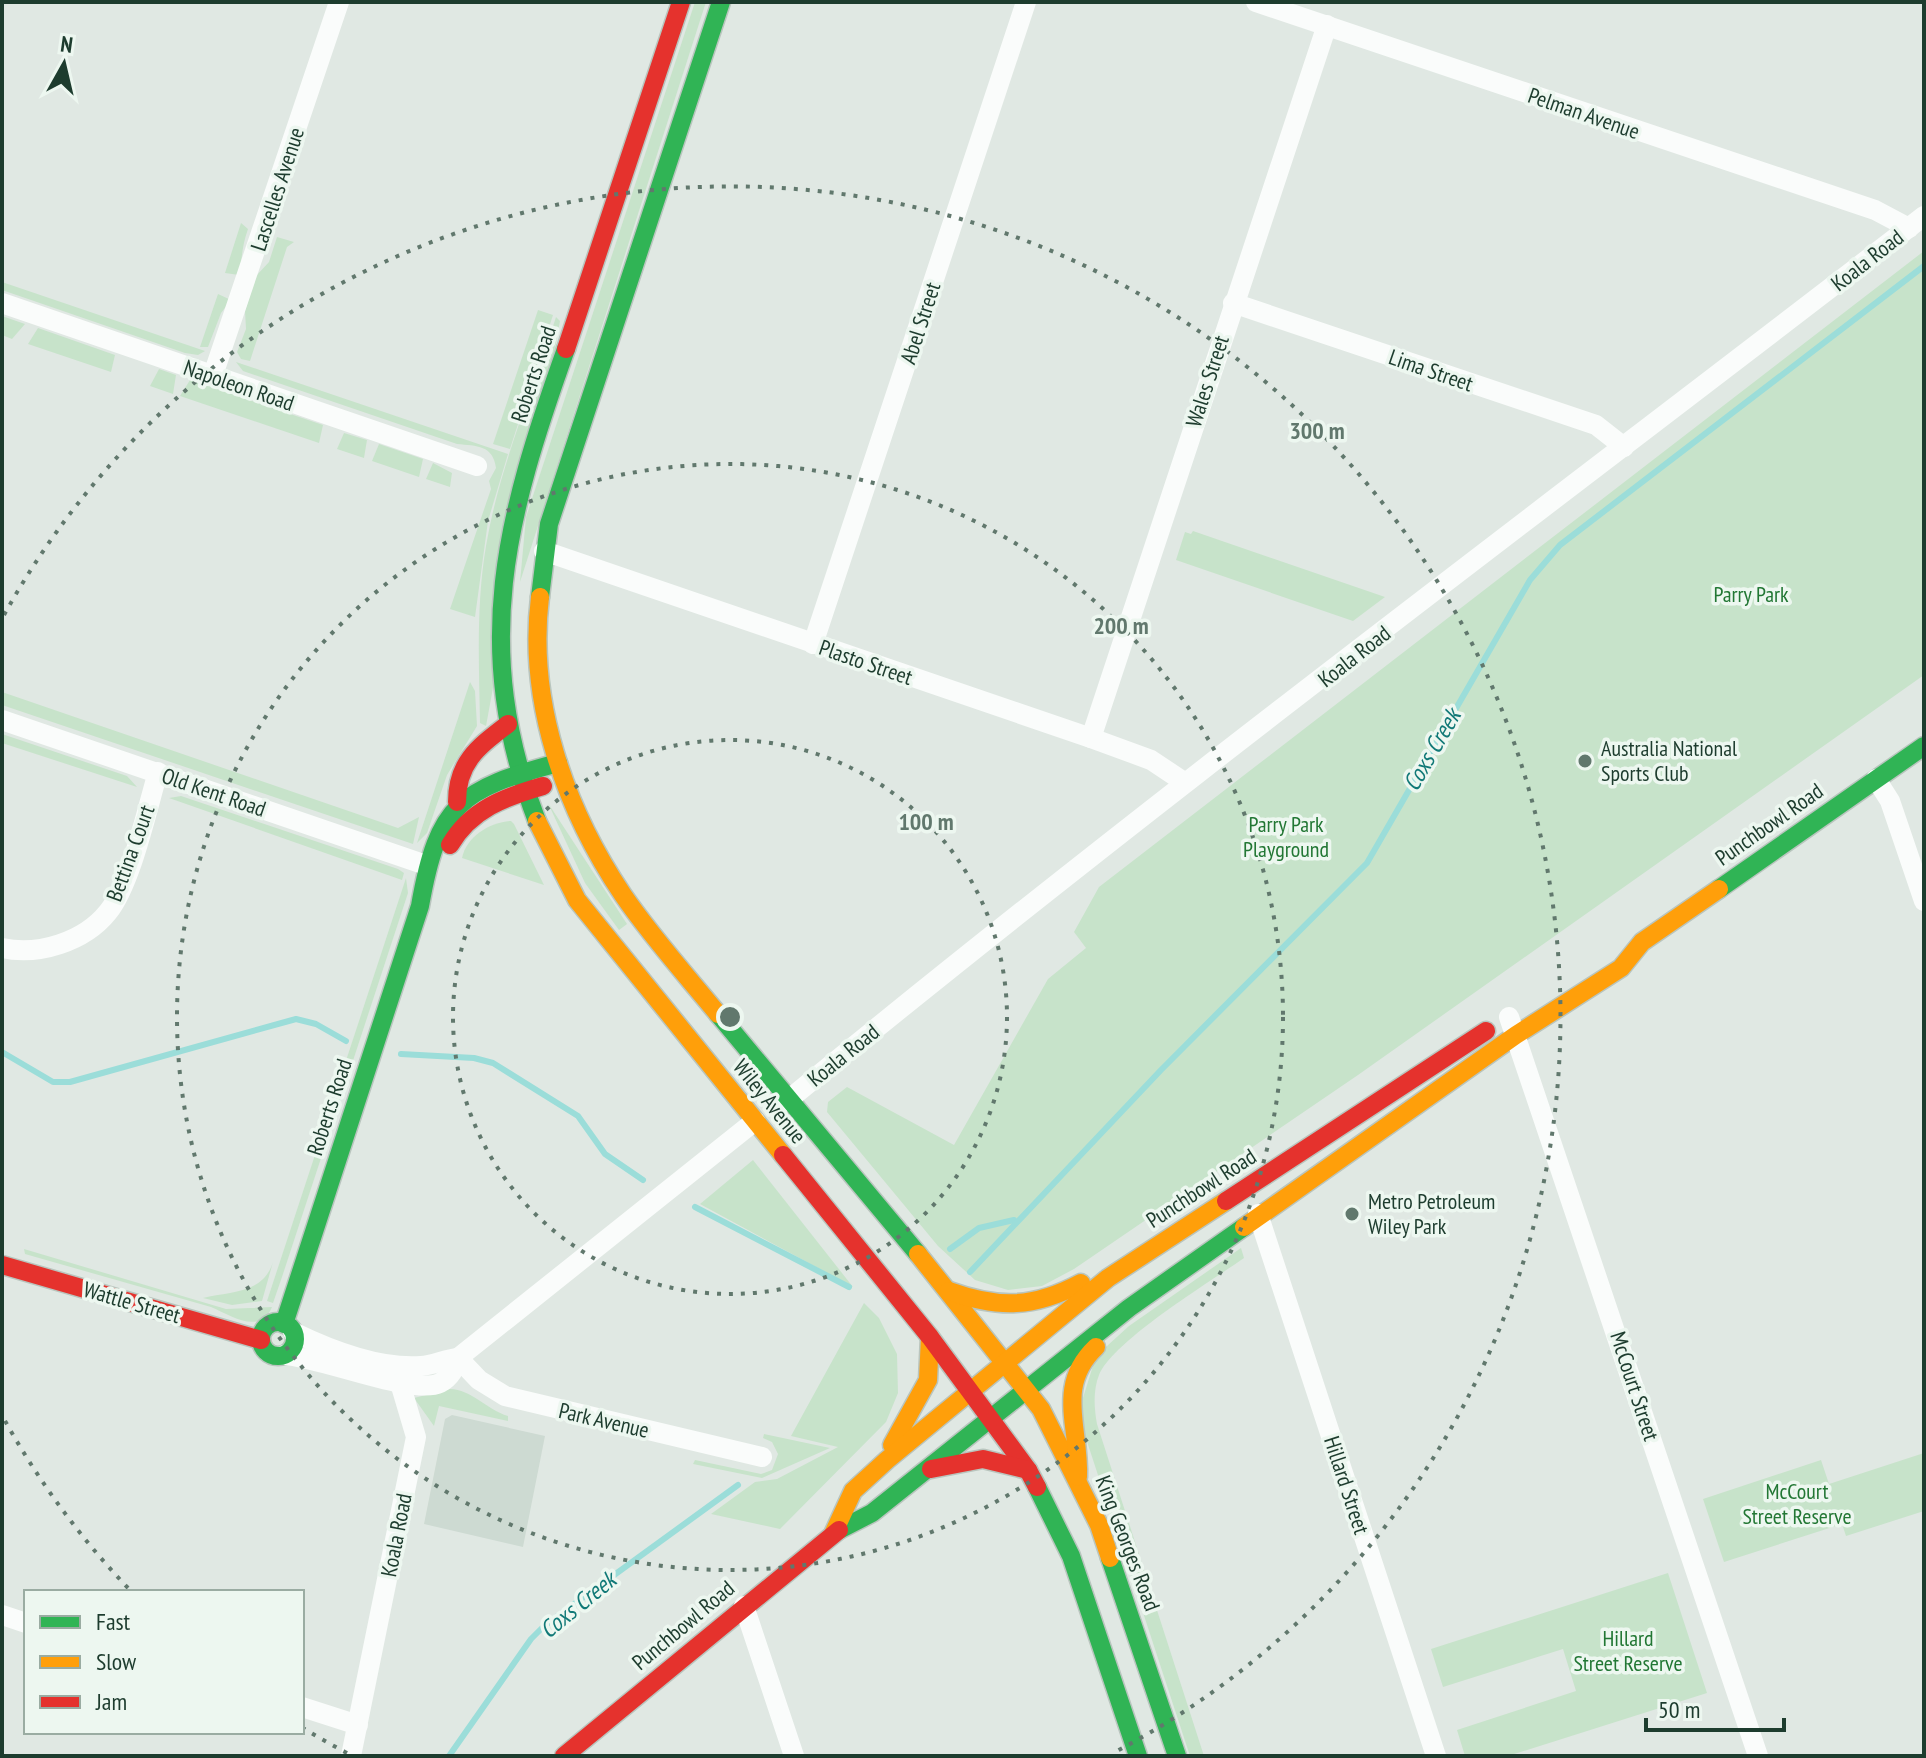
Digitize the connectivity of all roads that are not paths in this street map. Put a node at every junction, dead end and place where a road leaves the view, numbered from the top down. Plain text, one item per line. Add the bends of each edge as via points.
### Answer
1 (339, 2) edge
2 (681, 2) edge
3 (721, 2) edge
4 (1026, 2) edge
5 (1256, 2) edge
6 (1317, 16) edge
7 (1916, 222) edge
8 (2, 303) edge
9 (1233, 303) junction
10 (213, 375) junction
11 (1624, 447) junction
12 (477, 466) dead end
13 (544, 551) junction
14 (813, 644) junction
15 (2, 720) edge
16 (508, 724) junction
17 (1091, 738) junction
18 (1924, 746) edge
19 (558, 763) junction
20 (158, 772) junction
21 (519, 773) junction
22 (1876, 779) junction
23 (563, 781) junction
24 (1184, 782) junction
25 (523, 792) junction
26 (457, 802) junction
27 (426, 865) junction
28 (1924, 901) edge
29 (420, 906) junction
30 (1642, 942) junction
31 (2, 948) edge
32 (1555, 987) dead end
33 (1529, 1004) dead end
34 (1512, 1026) junction
35 (787, 1101) junction
36 (755, 1121) junction
37 (1258, 1214) junction
38 (2, 1265) edge
39 (1108, 1278) junction
40 (949, 1291) junction
41 (1129, 1308) junction
42 (289, 1328) junction
43 (930, 1337) junction
44 (261, 1340) junction
45 (284, 1355) junction
46 (458, 1358) junction
47 (1002, 1363) junction
48 (400, 1383) junction
49 (971, 1389) junction
50 (1024, 1389) junction
51 (990, 1416) junction
52 (762, 1457) dead end
53 (887, 1460) junction
54 (1028, 1470) junction
55 (921, 1473) junction
56 (1078, 1477) junction
57 (834, 1532) junction
58 (744, 1606) junction
59 (2, 1615) edge
60 (24, 1622) edge
61 (304, 1708) edge
62 (358, 1725) junction
63 (351, 1756) edge
64 (564, 1756) edge
65 (794, 1756) edge
66 (1138, 1756) edge
67 (1177, 1756) edge
68 (1436, 1756) edge
69 (1758, 1756) edge

1 - 10 street, Lascelles Avenue
2 - 16 main road, Roberts Road via 515,506 500,603 501,681
3 - 13 main road via 566,466
4 - 14 street, Abel Street
5 - 6 street, Pelman Avenue
6 - 7 street, Pelman Avenue
6 - 9 street, Wales Street
7 - 11 street, Koala Road
8 - 10 street, Napoleon Road
9 - 11 street, Lima Street via 1596,425
9 - 17 street, Wales Street
10 - 12 street, Napoleon Road
11 - 24 street, Koala Road
13 - 14 street, Plasto Street
13 - 19 main road via 537,622 540,678
14 - 17 street, Plasto Street
15 - 20 street, Old Kent Road
16 - 21 main road, Roberts Road
16 - 26 main road via 459,768
17 - 24 street, Plasto Street via 1151,760
18 - 22 main road, Punchbowl Road
19 - 21 main road, Roberts Road
19 - 23 main road
20 - 27 street, Old Kent Road
20 - 31 street, Bettina Court via 109,912 53,947
21 - 25 main road, Roberts Road
21 - 26 main road, Roberts Road via 490,782
22 - 28 street via 1890,801
22 - 30 main road, Punchbowl Road
23 - 25 main road, Roberts Road
23 - 35 main road, Wiley Avenue via 594,849 623,895
24 - 35 street, Koala Road
25 - 29 main road, Roberts Road via 467,820
25 - 36 main road, Wiley Avenue via 553,861 577,900
26 - 27 main road, Roberts Road
27 - 29 main road, Roberts Road
29 - 42 main road, Roberts Road
30 - 32 main road, Punchbowl Road via 1609,954
30 - 34 main road, Punchbowl Road via 1621,968
33 - 34 main road, Punchbowl Road
34 - 37 main road, Punchbowl Road
34 - 39 main road, Punchbowl Road
34 - 69 street, McCourt Street
35 - 40 main road, Wiley Avenue
36 - 43 main road, Wiley Avenue
36 - 46 street
37 - 41 main road, Punchbowl Road
37 - 68 street, Hillard Street
38 - 44 main road, Wattle Street
39 - 40 main road via 1084,1281 1056,1297 1019,1307 988,1305
39 - 47 main road, Punchbowl Road
40 - 47 main road, Wiley Avenue
41 - 50 main road, Punchbowl Road
41 - 56 main road via 1075,1373 1070,1403 1079,1445
42 - 44 main road via 268,1326
42 - 45 main road via 293,1348
42 - 46 street via 330,1348 391,1364 421,1366
43 - 49 main road, Wiley Avenue
43 - 53 main road via 928,1380 896,1433
44 - 45 main road via 269,1353
45 - 48 street
46 - 48 street via 453,1373 440,1383
46 - 52 street, Park Avenue via 505,1396
47 - 49 main road, Punchbowl Road
47 - 50 main road, King Georges Road
48 - 62 street, Koala Road via 416,1437
49 - 51 main road
49 - 53 main road, Punchbowl Road
50 - 51 main road, Punchbowl Road
50 - 56 main road, King Georges Road via 1041,1409
51 - 54 main road
51 - 55 main road, Punchbowl Road
53 - 57 main road, Punchbowl Road via 853,1491
54 - 55 main road via 983,1459
54 - 66 main road via 1071,1556
55 - 57 main road, Punchbowl Road via 872,1513
56 - 67 main road, King Georges Road via 1109,1551
57 - 58 main road, Punchbowl Road
58 - 64 main road, Punchbowl Road
58 - 65 street
59 - 60 street
61 - 62 street
62 - 63 street, Koala Road

